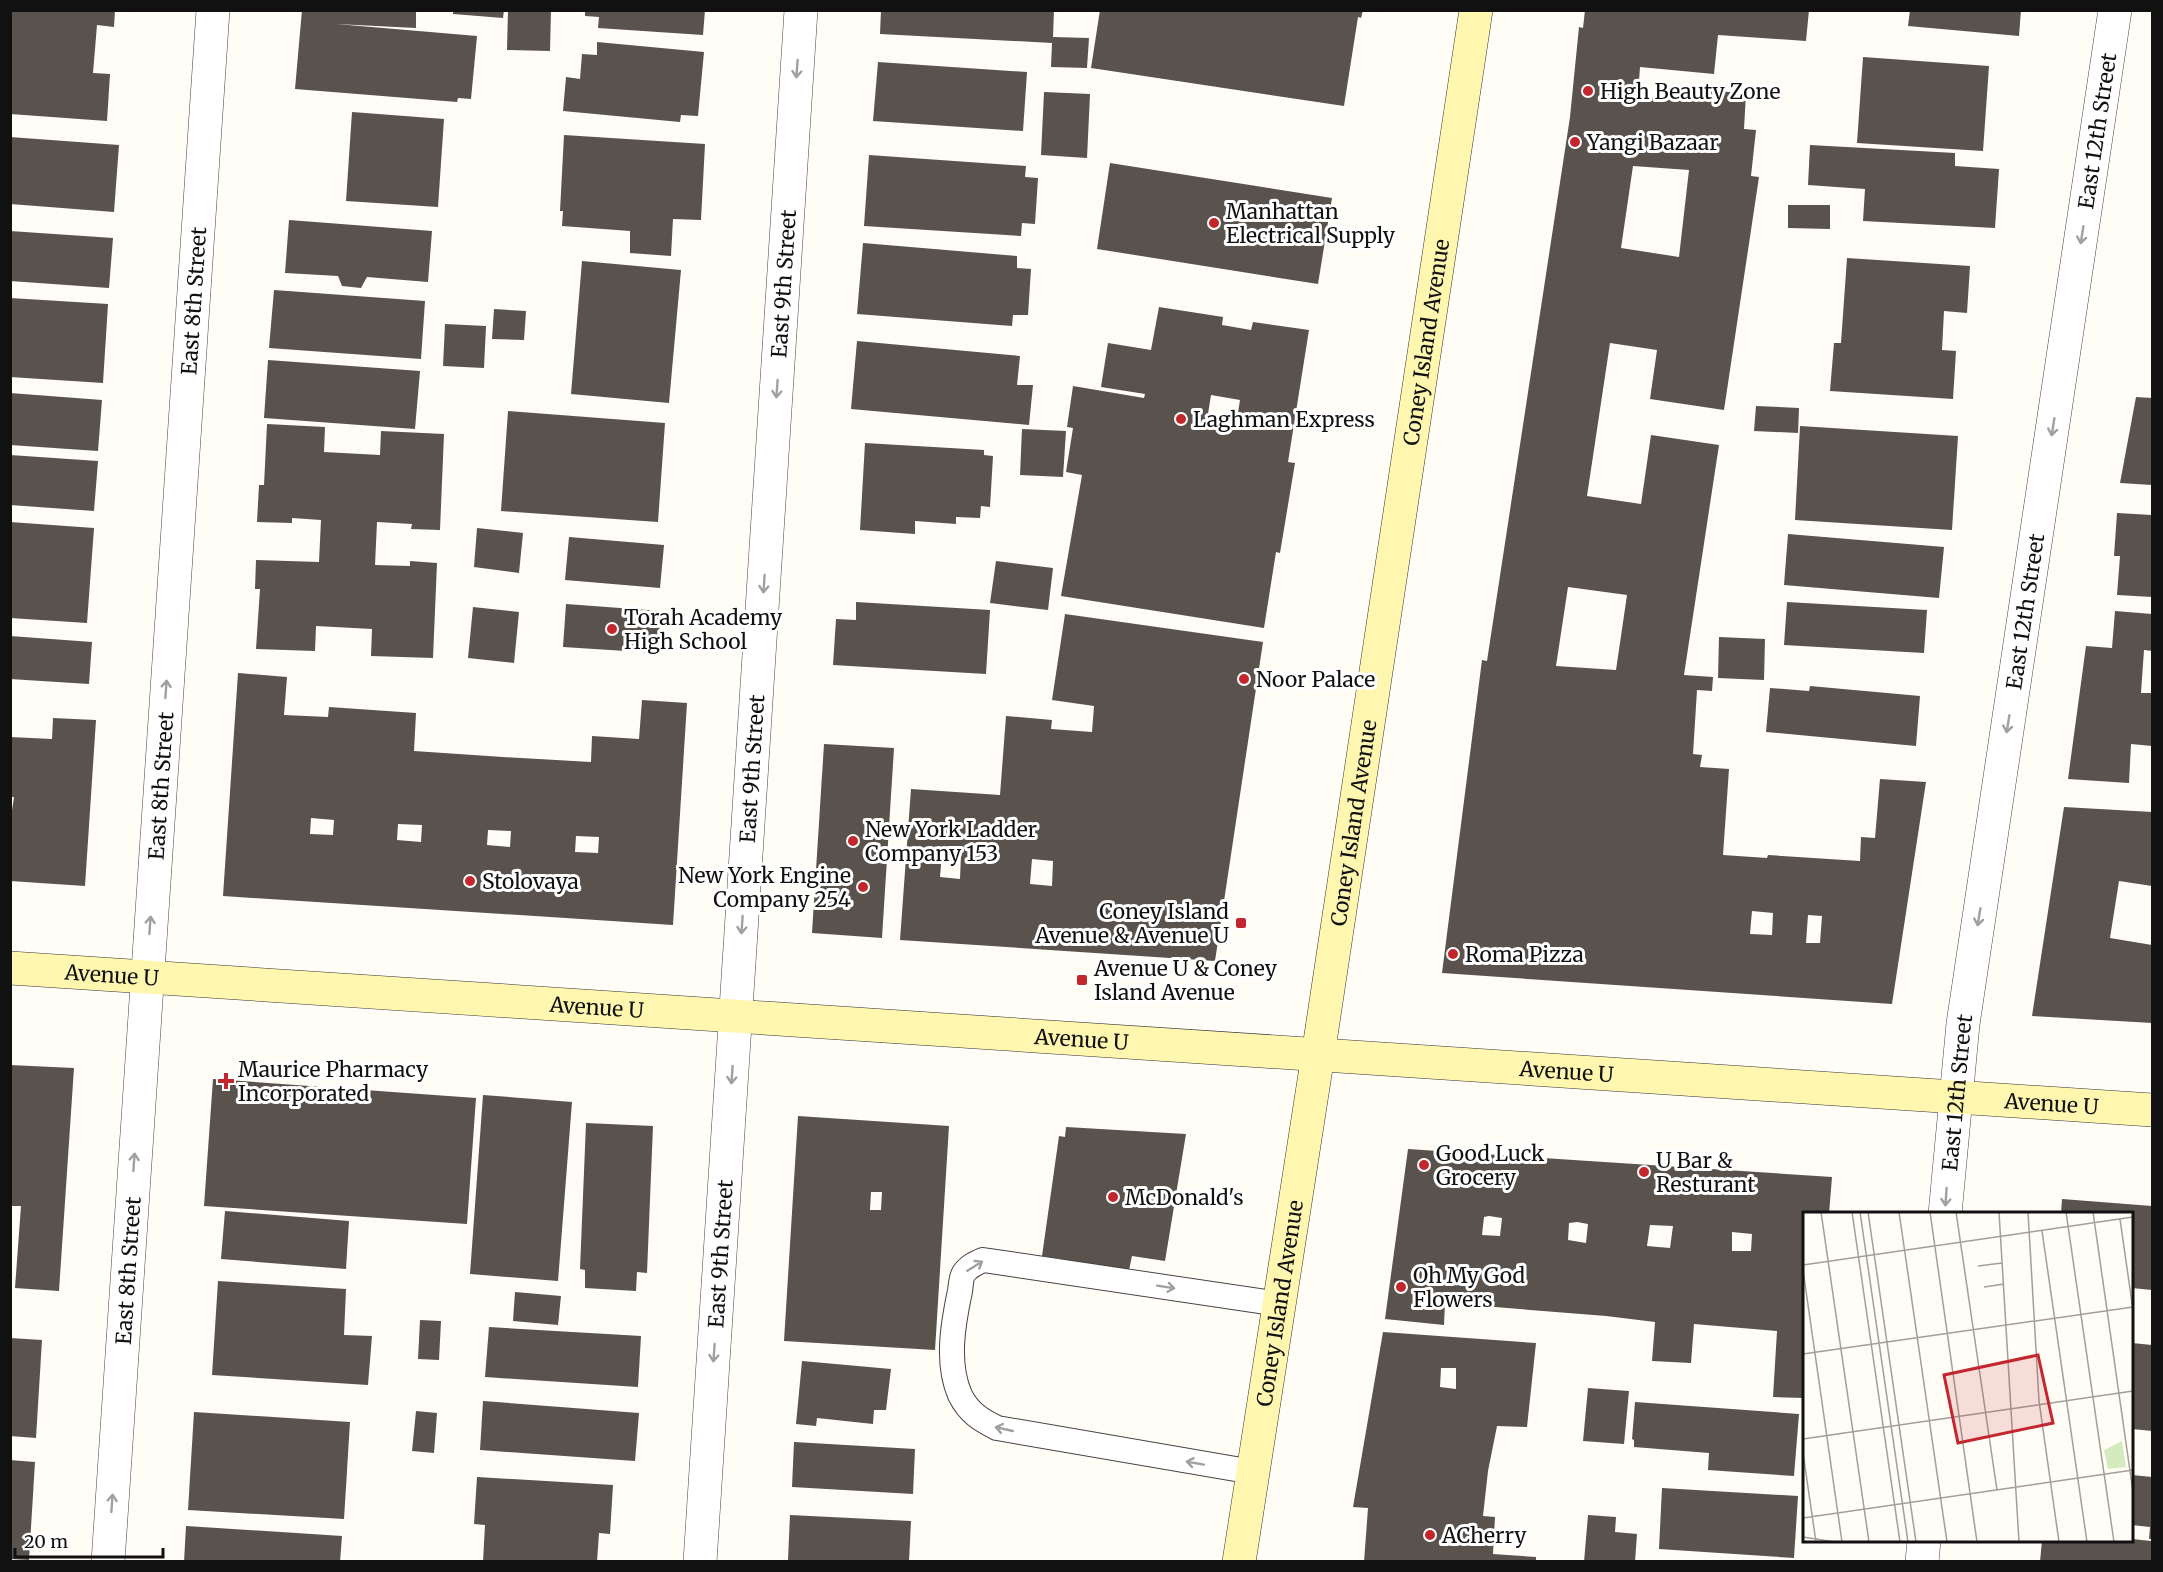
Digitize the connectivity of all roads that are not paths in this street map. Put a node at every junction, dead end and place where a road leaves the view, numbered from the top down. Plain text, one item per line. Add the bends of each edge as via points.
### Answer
1 (213, 10) edge
2 (801, 10) edge
3 (1476, 10) edge
4 (2115, 10) edge
5 (10, 968) edge
6 (147, 977) junction
7 (736, 1016) junction
8 (1318, 1055) junction
9 (1955, 1097) junction
10 (2152, 1110) edge
11 (1945, 1212) edge
12 (1279, 1304) junction
13 (1253, 1472) junction
14 (1924, 1542) edge
15 (108, 1562) edge
16 (700, 1562) edge
17 (1239, 1562) edge
18 (1922, 1562) edge

6 -> 1 street, East 8th Street
2 -> 7 street, East 9th Street
3 - 8 main road, Coney Island Avenue
4 -> 9 street, East 12th Street
5 - 6 main road, Avenue U
6 - 7 main road, Avenue U
15 -> 6 street, East 8th Street
7 - 8 main road, Avenue U
7 -> 16 street, East 9th Street
8 - 9 main road, Avenue U
8 - 12 main road, Coney Island Avenue
9 - 10 main road, Avenue U
9 -> 11 street, East 12th Street
12 - 13 main road, Coney Island Avenue
13 -> 12 lane via 997,1428 976,1418 961,1396 953,1367 957,1306 963,1274 983,1260
13 - 17 main road, Coney Island Avenue
14 - 18 street

